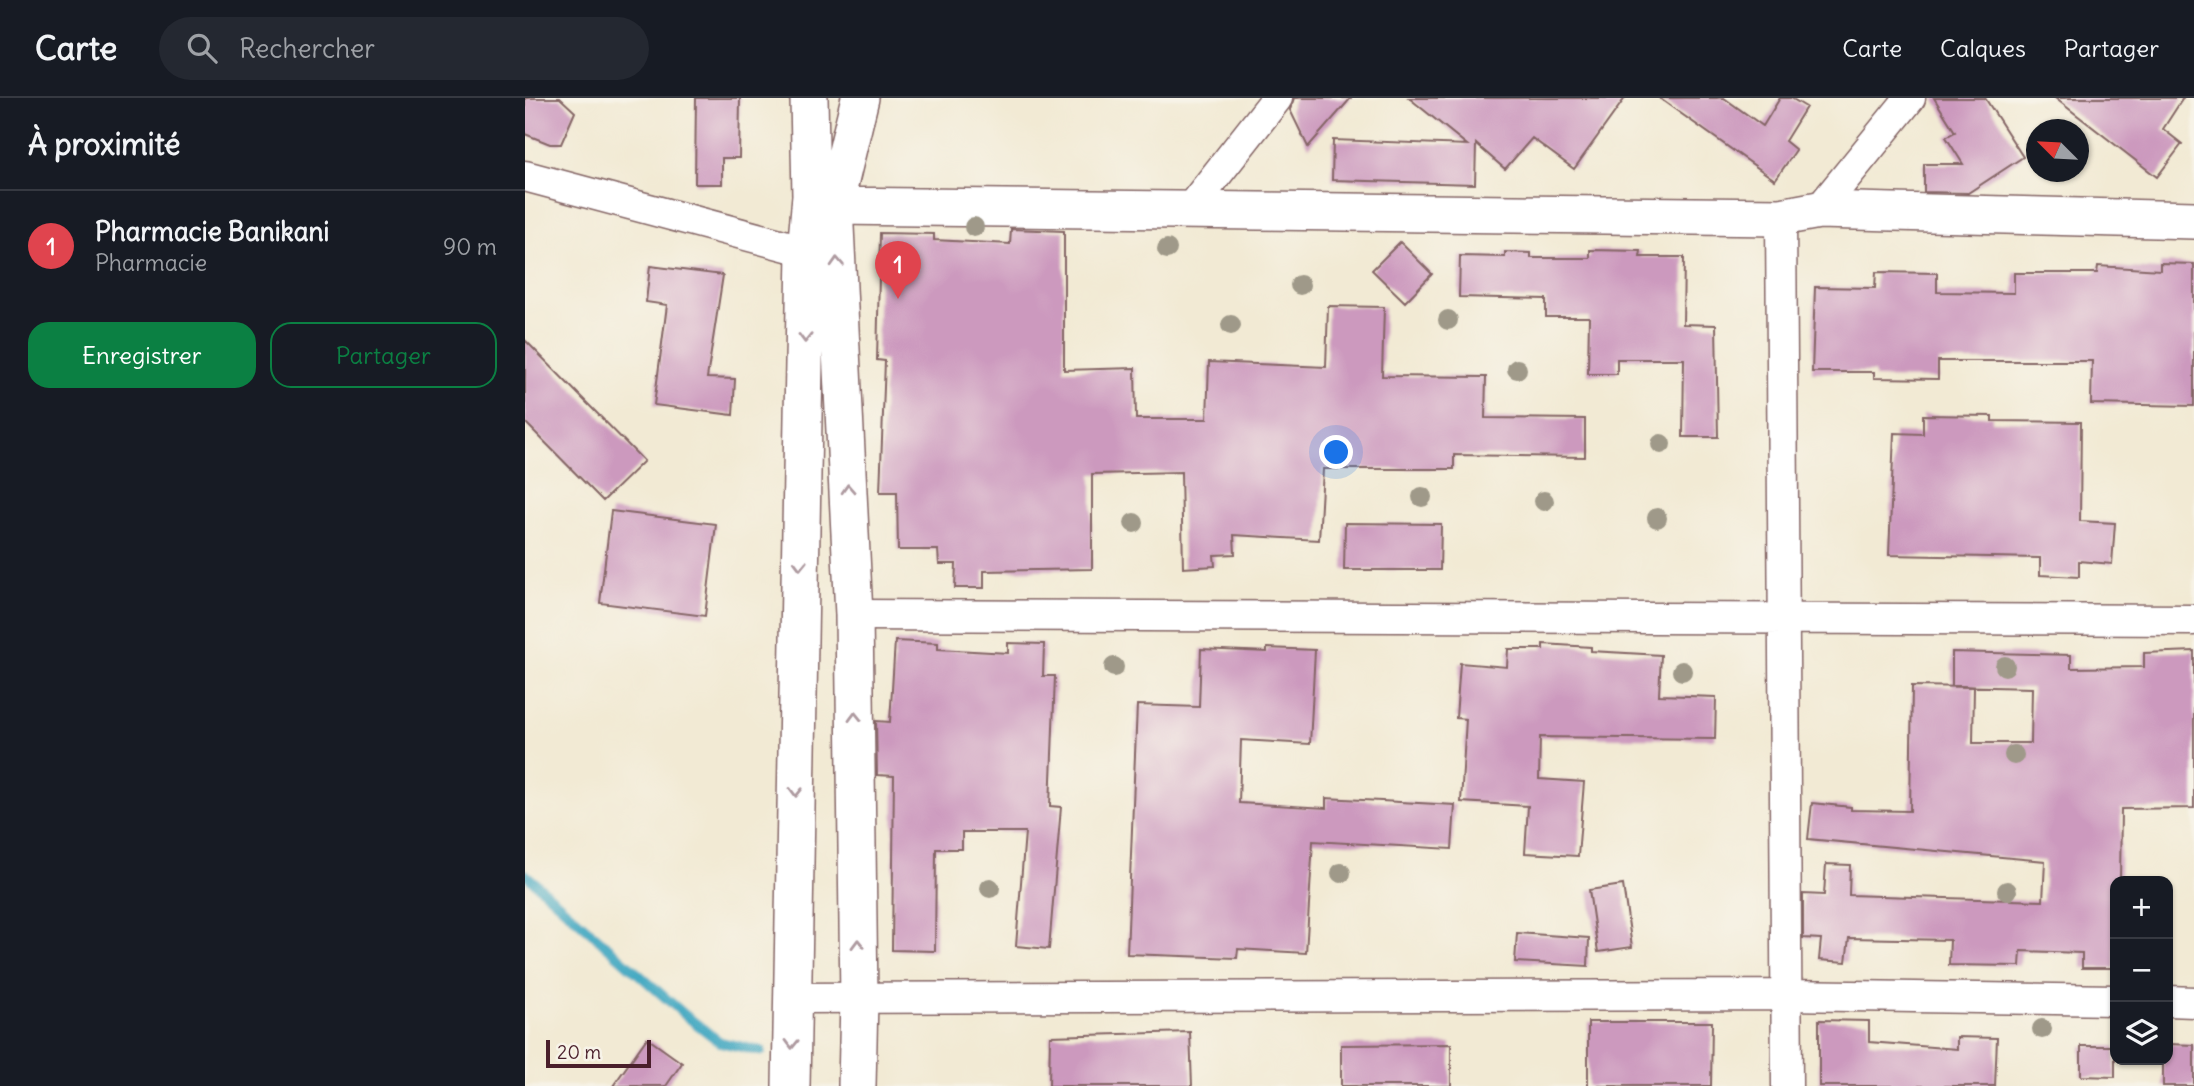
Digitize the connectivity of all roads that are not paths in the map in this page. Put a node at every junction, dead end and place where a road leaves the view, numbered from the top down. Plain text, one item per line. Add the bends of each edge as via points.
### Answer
1 (809, 98) edge
2 (860, 98) edge
3 (1277, 98) edge
4 (1910, 98) edge
5 (525, 176) edge
6 (823, 201) junction
7 (1189, 210) junction
8 (1819, 211) junction
9 (1781, 217) junction
10 (2194, 220) edge
11 (806, 251) junction
12 (854, 615) junction
13 (1784, 617) junction
14 (2194, 620) edge
15 (1787, 995) junction
16 (792, 998) junction
17 (859, 999) junction
18 (2110, 1000) edge
19 (2173, 1001) edge
20 (2194, 1002) edge
21 (791, 1086) edge
22 (857, 1086) edge
23 (1787, 1086) edge

1 - 6 street
2 - 6 street
3 - 7 street
4 - 8 street
5 - 11 street
6 - 7 street
6 - 11 street
12 -> 6 street
7 - 9 street
8 - 9 street
8 - 10 street
9 - 13 street
11 -> 16 street
12 - 13 street
17 -> 12 street
13 - 14 street
13 - 15 street
15 - 17 street
15 - 18 street
15 - 23 street
16 - 17 street
16 -> 21 street
17 - 22 street
19 - 20 street

